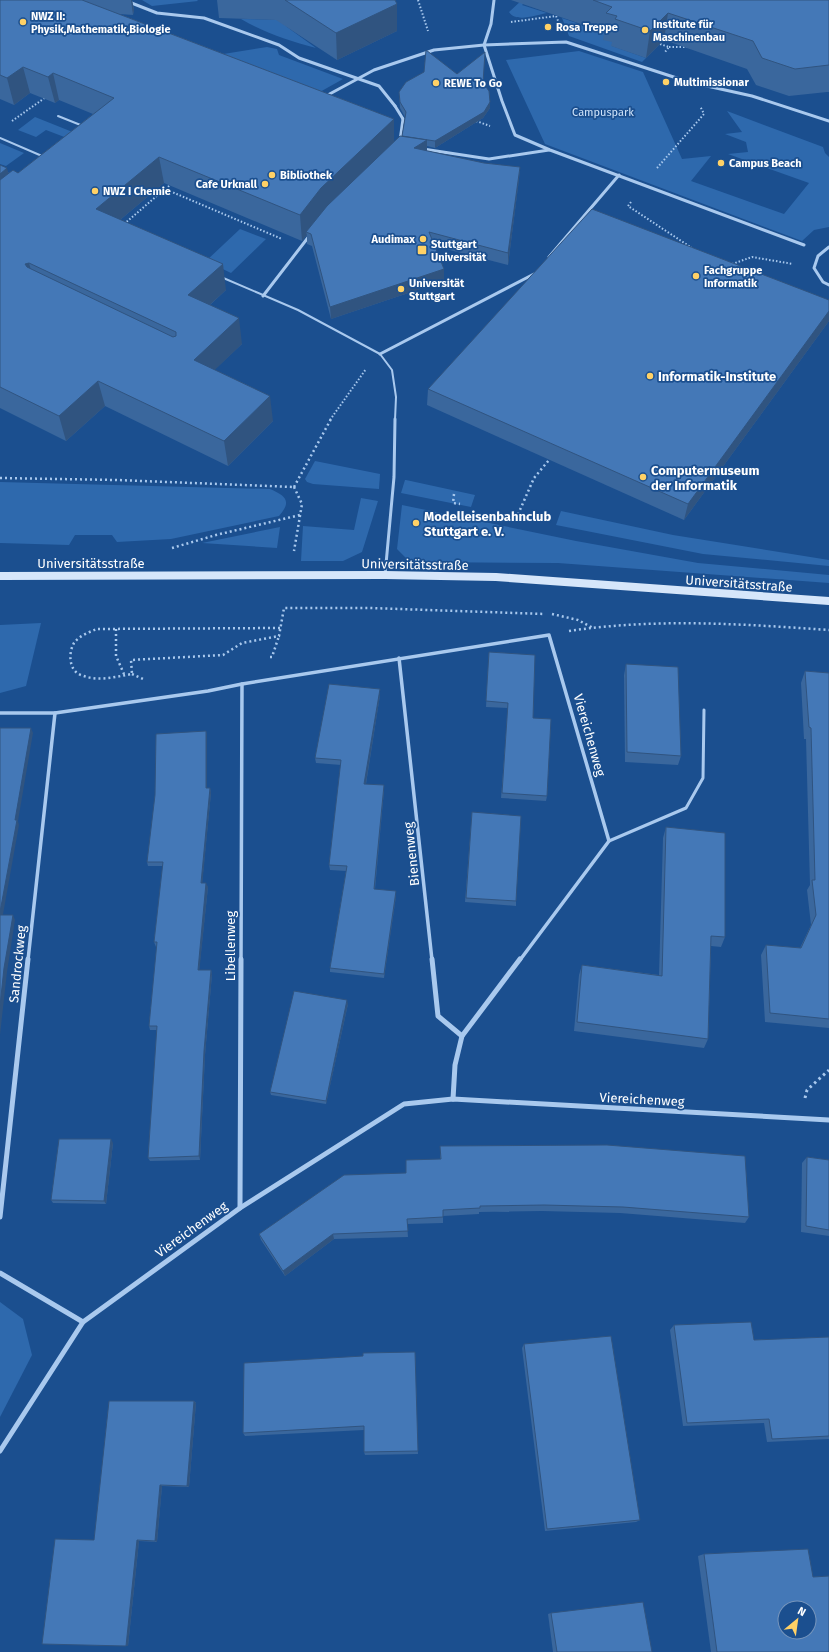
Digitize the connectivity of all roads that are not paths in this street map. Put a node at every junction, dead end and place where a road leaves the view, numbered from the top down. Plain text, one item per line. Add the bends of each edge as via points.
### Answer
1 (124, 0) edge
2 (494, 0) edge
3 (484, 45) junction
4 (357, 79) junction
5 (318, 101) edge
6 (58, 116) dead end
7 (829, 121) edge
8 (84, 126) edge
9 (0, 138) edge
10 (399, 145) edge
11 (421, 148) edge
12 (550, 150) junction
13 (47, 159) edge
14 (619, 175) junction
15 (311, 235) edge
16 (804, 245) dead end
17 (829, 247) edge
18 (548, 258) edge
19 (538, 270) edge
20 (214, 274) edge
21 (829, 285) edge
22 (263, 296) junction
23 (380, 354) junction
24 (385, 575) junction
25 (0, 576) edge
26 (829, 601) edge
27 (399, 658) junction
28 (242, 684) junction
29 (704, 710) dead end
30 (0, 713) edge
31 (56, 713) junction
32 (609, 842) junction
33 (462, 1036) junction
34 (453, 1099) junction
35 (829, 1120) edge
36 (240, 1208) junction
37 (0, 1217) edge
38 (0, 1273) edge
39 (83, 1322) junction
40 (0, 1451) edge

1 - 4 street via 157,13 204,18 279,45 299,58
2 - 3 street via 491,24
3 - 4 street via 434,50 374,70
3 - 7 street via 566,42 689,82 752,96
3 - 12 street via 515,135
4 - 5 street
4 - 10 street, bridge via 379,86 395,106 403,119
6 - 8 lane
9 - 13 lane
11 - 12 street via 489,159
12 - 14 street
14 - 16 street
14 - 18 street
15 - 22 street
17 - 21 street via 818,256 814,268
19 - 23 street via 532,276
20 - 22 lane
22 - 23 lane via 298,310
23 - 24 lane via 392,370 396,397 394,477
24 - 25 street, Universitätsstraße
24 - 26 street, Universitätsstraße via 496,577
27 - 28 street
27 - 32 street, Viereichenweg via 549,635
27 - 33 street, Bienenweg via 438,1016
28 - 31 street
28 - 36 street, Libellenweg
29 - 32 lane via 703,778 686,808
30 - 31 street
31 - 37 street, Sandrockweg
32 - 33 street
33 - 34 street via 455,1065
34 - 35 street, Viereichenweg
34 - 36 street, Viereichenweg via 404,1104
36 - 39 street, Viereichenweg
38 - 39 street
39 - 40 street, Viereichenweg

